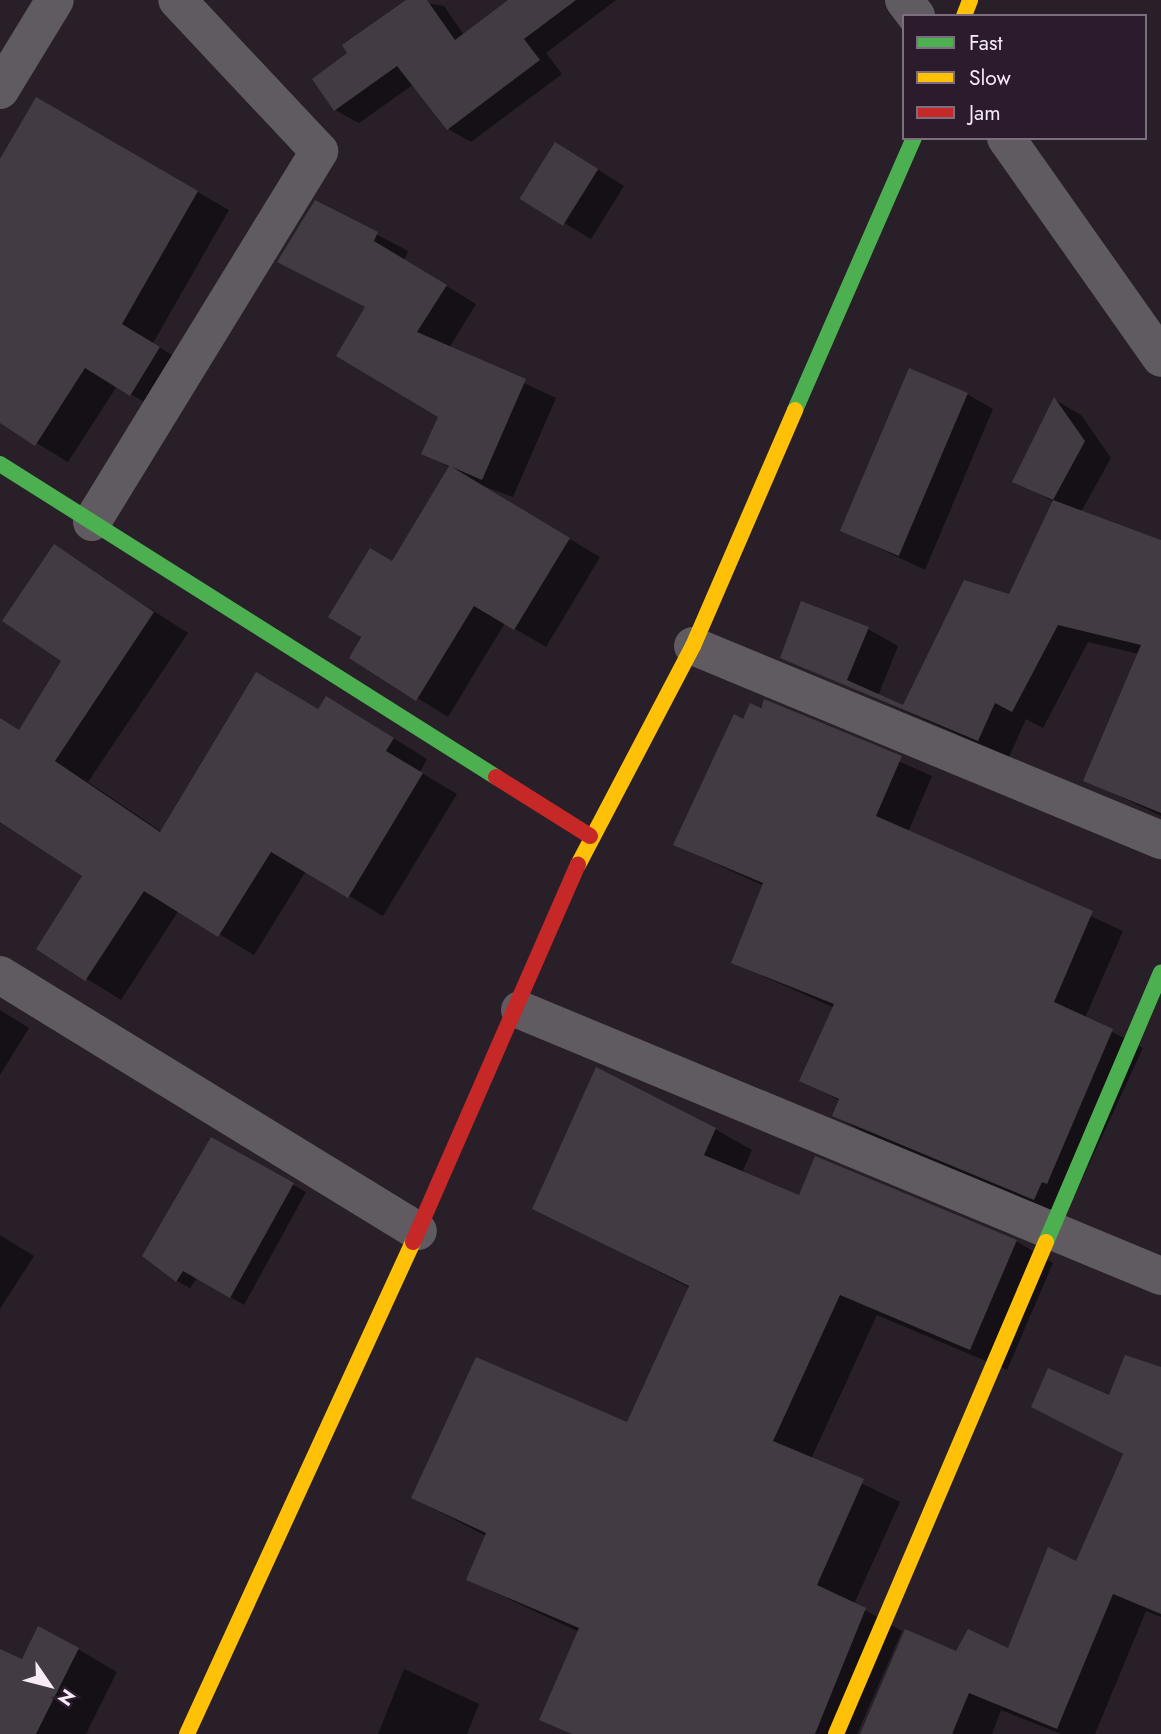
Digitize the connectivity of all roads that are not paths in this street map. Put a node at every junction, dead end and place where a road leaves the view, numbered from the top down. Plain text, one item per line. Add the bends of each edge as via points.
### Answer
1 (55, 0) edge
2 (177, 0) edge
3 (0, 90) edge
4 (913, 140) edge
5 (1007, 140) edge
6 (1161, 358) edge
7 (0, 464) edge
8 (92, 522) junction
9 (693, 646) junction
10 (590, 836) junction
11 (1161, 841) edge
12 (1161, 972) edge
13 (0, 975) edge
14 (520, 1010) junction
15 (418, 1231) junction
16 (1052, 1231) junction
17 (1161, 1276) edge
18 (187, 1734) edge
19 (836, 1734) edge

1 - 3 street
2 - 8 street via 319,151
4 - 9 street
5 - 6 street
7 - 8 street
8 - 10 street
9 - 10 street
9 - 11 street
10 - 14 street
12 - 16 street
13 - 15 street
14 - 15 street
14 - 16 street
15 - 18 street
16 - 17 street
16 - 19 street

